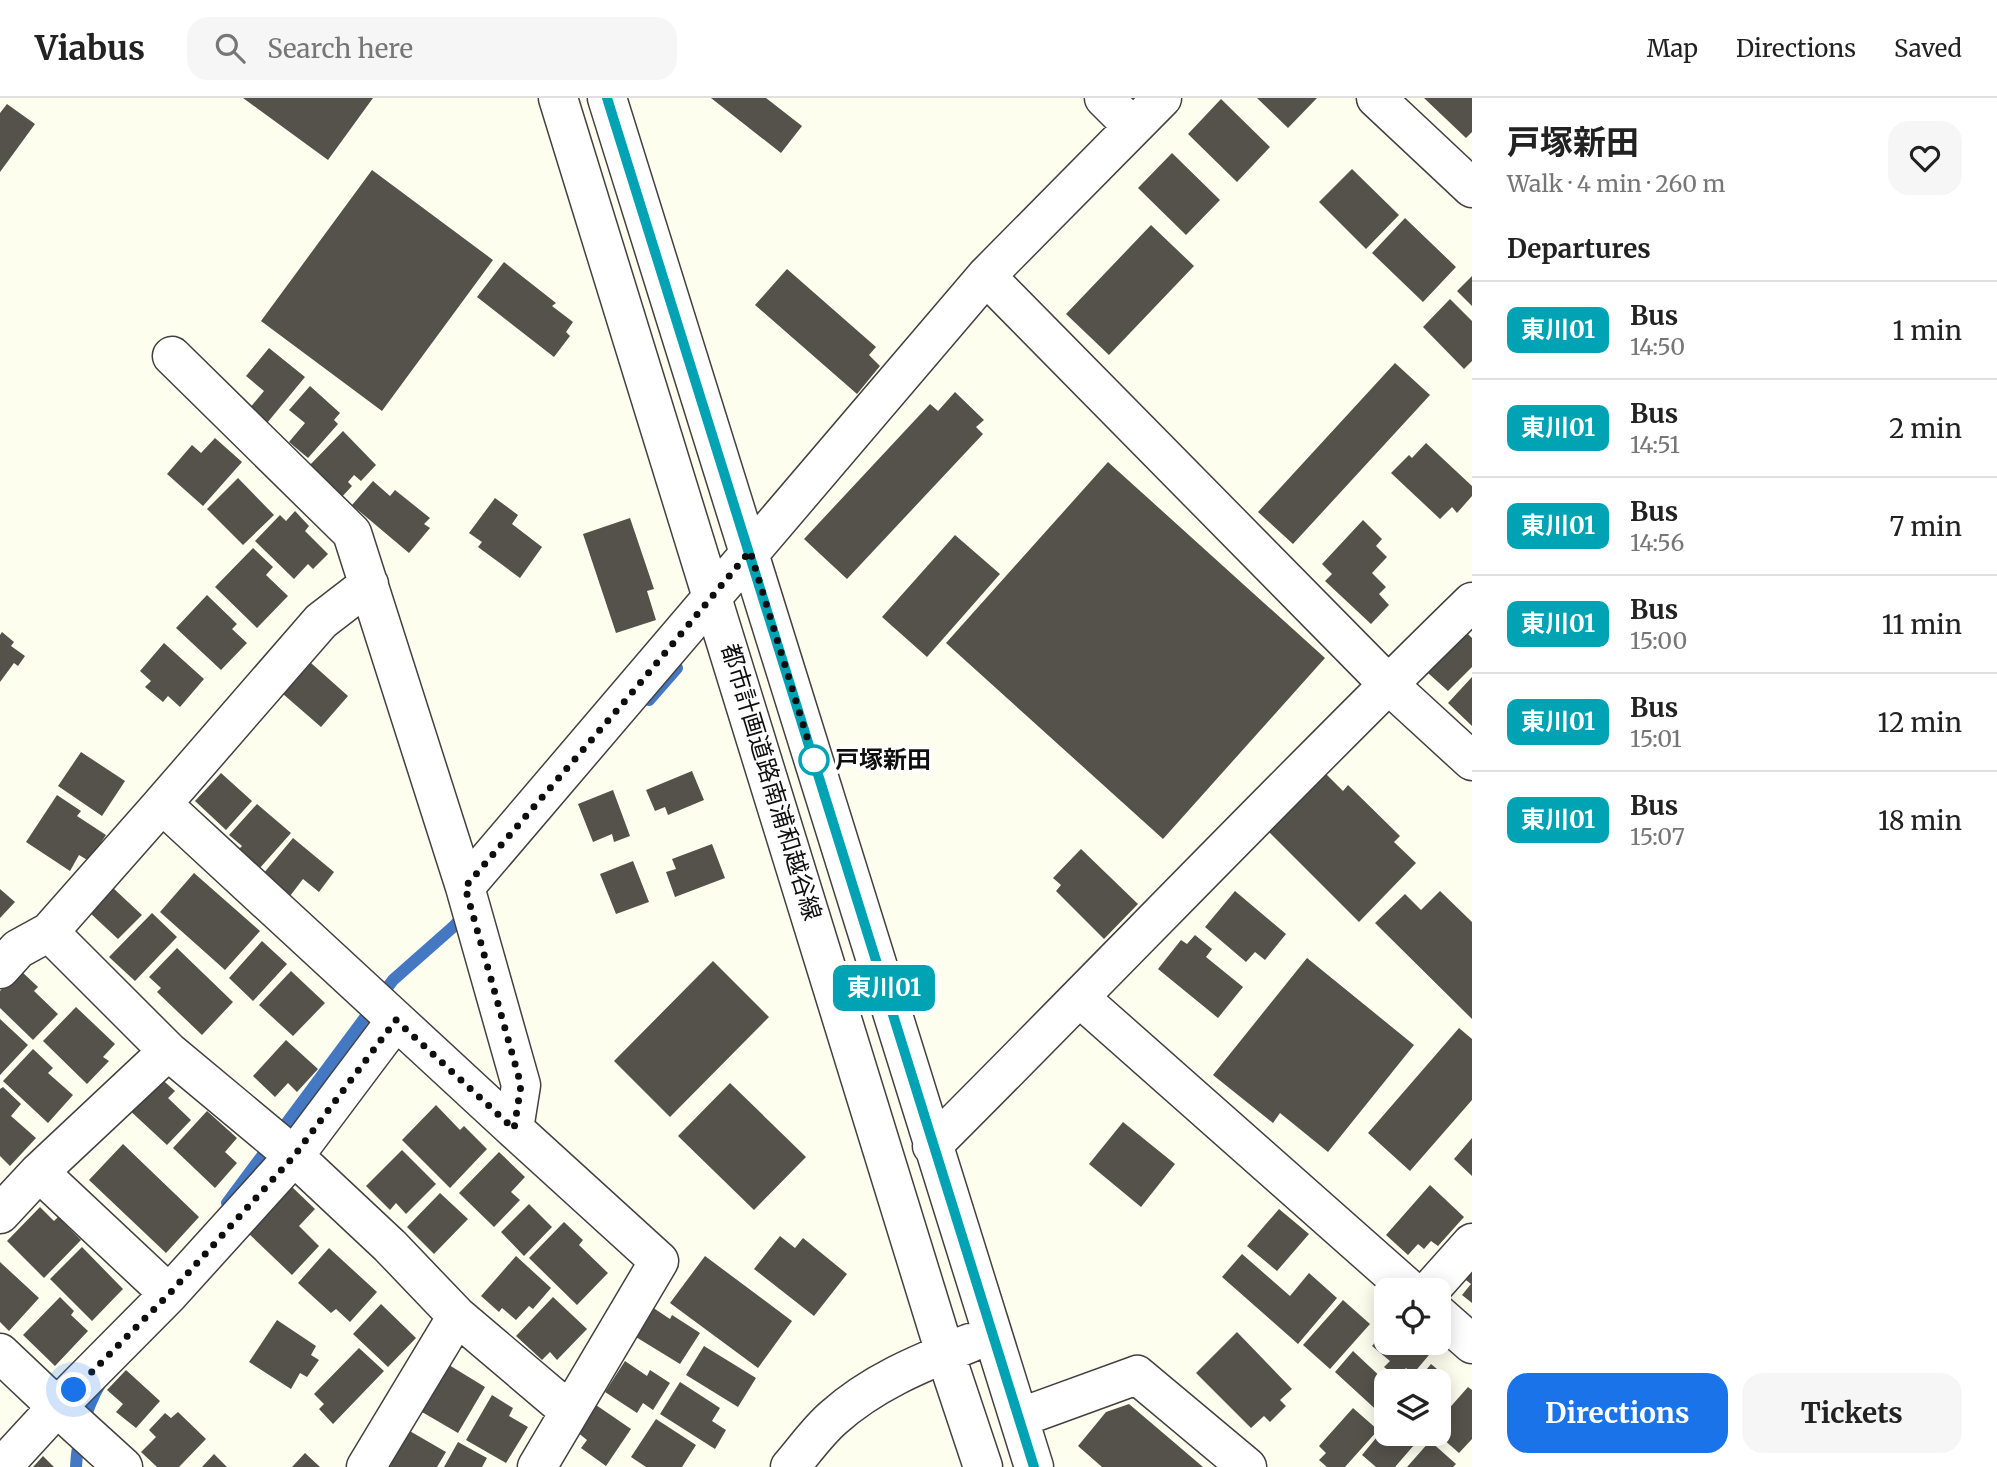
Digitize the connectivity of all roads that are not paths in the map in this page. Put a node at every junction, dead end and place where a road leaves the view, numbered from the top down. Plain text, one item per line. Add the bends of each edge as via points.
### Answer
1 (558, 98) edge
2 (607, 98) edge
3 (1104, 98) edge
4 (1162, 98) edge
5 (1376, 98) edge
6 (1133, 127) junction
7 (1470, 184) edge
8 (986, 276) junction
9 (172, 356) dead end
10 (750, 551) junction
11 (369, 584) junction
12 (714, 596) junction
13 (1472, 602) edge
14 (1388, 684) junction
15 (1472, 761) edge
16 (162, 804) junction
17 (465, 887) junction
18 (49, 932) junction
19 (0, 969) edge
20 (1080, 998) junction
21 (396, 1020) junction
22 (168, 1051) junction
23 (514, 1129) junction
24 (932, 1146) junction
25 (294, 1156) junction
26 (39, 1172) junction
27 (0, 1214) edge
28 (1472, 1243) edge
29 (1396, 1278) edge
30 (1441, 1278) edge
31 (169, 1294) junction
32 (457, 1316) junction
33 (1451, 1325) edge
34 (992, 1334) junction
35 (1472, 1344) edge
36 (0, 1353) edge
37 (945, 1353) junction
38 (57, 1407) junction
39 (569, 1411) junction
40 (1019, 1418) junction
41 (2, 1467) edge
42 (122, 1467) edge
43 (366, 1467) edge
44 (537, 1467) edge
45 (790, 1467) edge
46 (983, 1467) edge
47 (1034, 1467) edge
48 (1247, 1467) edge

1 - 12 street, 都市計画道路南浦和越谷線
2 - 10 street, 都市計画道路南浦和越谷線
3 - 6 street
4 - 6 street
5 - 7 street
6 - 8 street
8 - 10 street
8 - 14 street
9 - 11 street via 352,533
10 - 12 street
10 - 24 street, 都市計画道路南浦和越谷線
11 - 16 street via 321,621
11 - 17 street
12 - 17 street
12 - 37 street, 都市計画道路南浦和越谷線
13 - 14 street
14 - 15 street
14 - 20 street
16 - 18 street
16 - 21 street
17 - 23 street via 521,1085
18 - 19 street via 18,949
18 - 22 street
20 - 24 street
20 - 29 street
21 - 23 street
21 - 25 street
22 - 25 street
22 - 26 street
23 - 39 street via 659,1261
24 - 34 street, 都市計画道路南浦和越谷線
25 - 31 street
25 - 32 street
26 - 27 street
26 - 31 street
28 - 30 street
31 - 38 street
32 - 39 street
32 - 43 street
33 - 35 street
34 - 37 street
34 - 40 street, 都市計画道路南浦和越谷線
36 - 38 street
37 - 45 street via 867,1390 831,1419
37 - 46 street, 都市計画道路南浦和越谷線
38 - 41 street
38 - 42 street
39 - 44 street
40 - 47 street, 都市計画道路南浦和越谷線
40 - 48 street via 1137,1376

